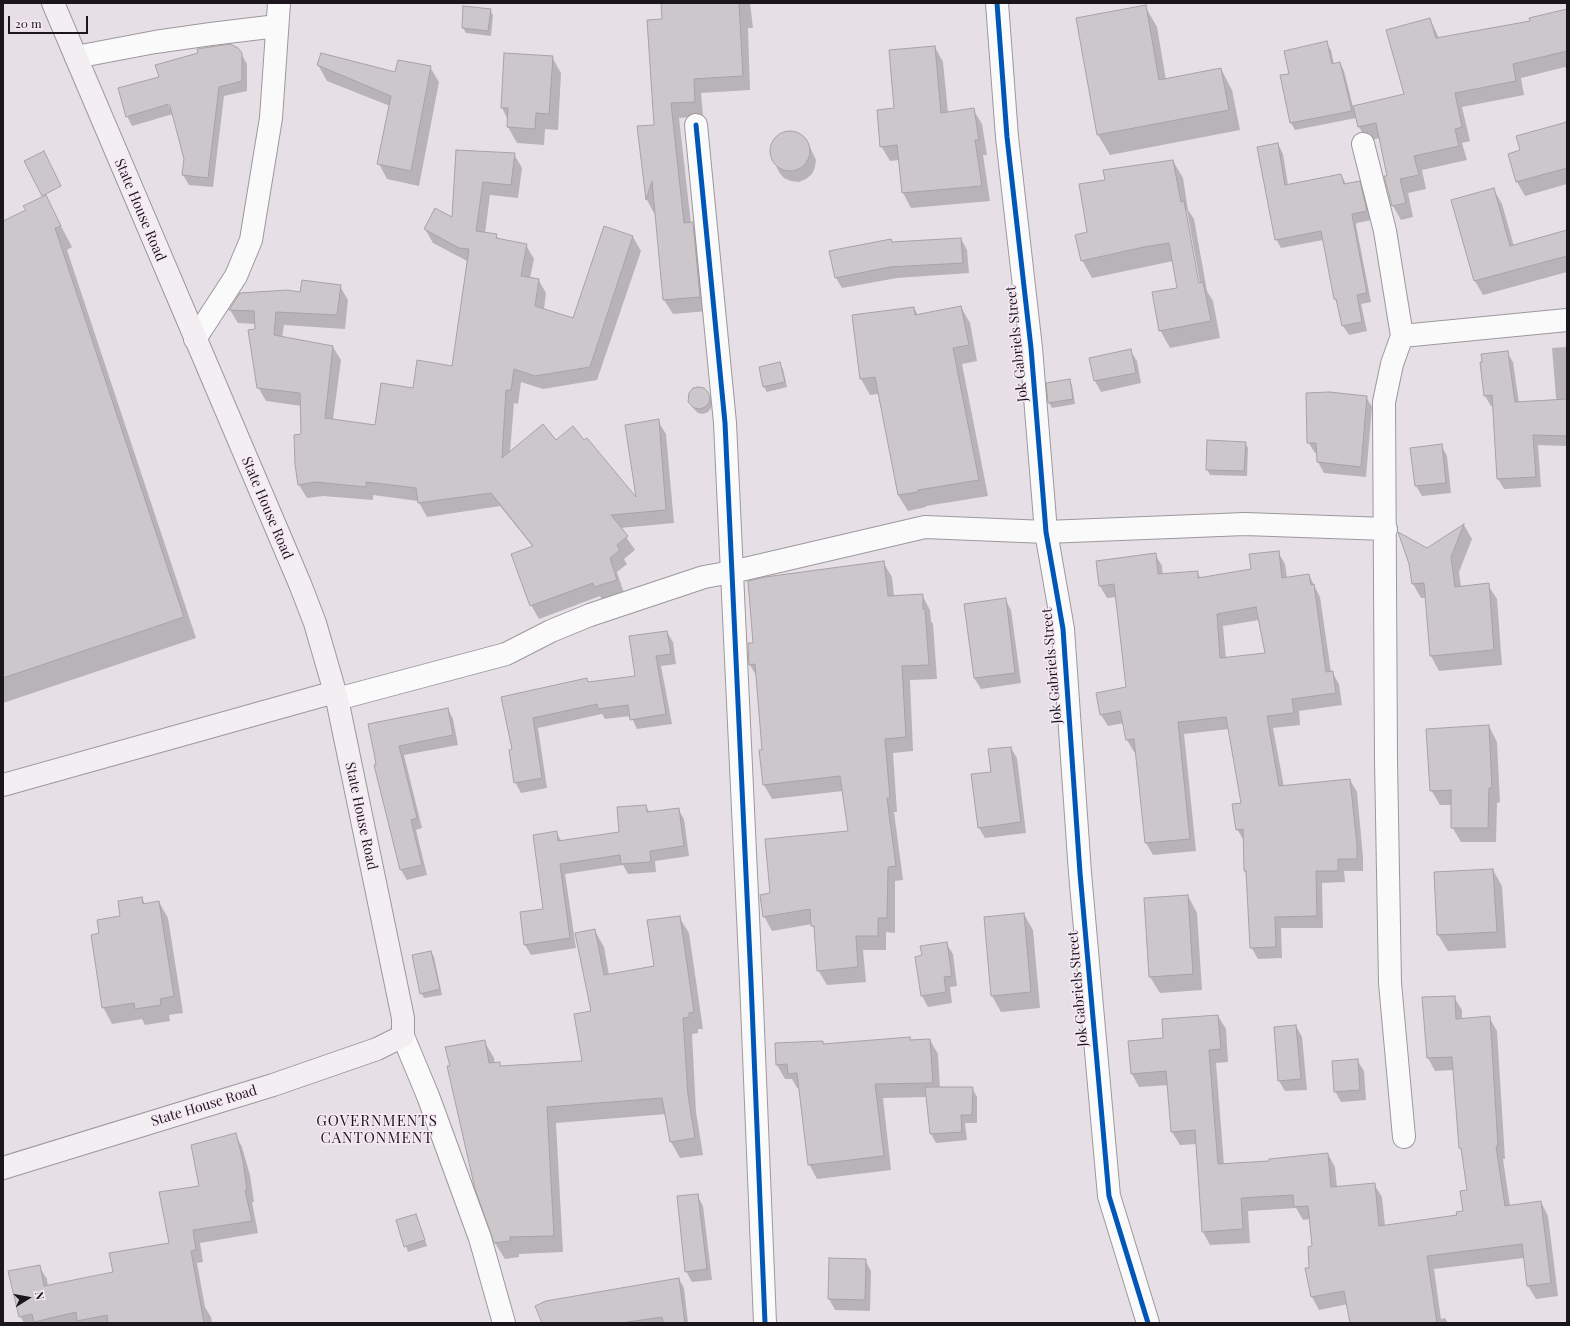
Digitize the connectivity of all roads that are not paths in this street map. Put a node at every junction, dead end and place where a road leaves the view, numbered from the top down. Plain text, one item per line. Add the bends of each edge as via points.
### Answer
1 (53, 3) edge
2 (279, 3) edge
3 (997, 3) edge
4 (277, 26) junction
5 (76, 57) junction
6 (696, 125) dead end
7 (1363, 144) dead end
8 (1567, 320) edge
9 (1402, 336) junction
10 (195, 340) junction
11 (1386, 529) junction
12 (1046, 532) junction
13 (732, 572) junction
14 (336, 695) junction
15 (3, 785) edge
16 (403, 1036) junction
17 (1404, 1137) dead end
18 (3, 1168) edge
19 (504, 1323) edge
20 (765, 1323) edge
21 (1148, 1323) edge

1 - 5 main road, State House Road
2 - 4 street
3 - 12 street, Jok Gabriels Street via 1007,137 1031,348
4 - 5 street via 169,40
4 - 10 street via 271,118 251,240 236,276
5 - 10 main road, State House Road
6 - 13 street via 725,423
7 - 9 street via 1385,231
8 - 9 street
9 - 11 street via 1392,364 1384,402
10 - 14 main road, State House Road via 300,584
11 - 12 street via 1245,524
11 - 17 street via 1390,983
12 - 13 street via 925,527
12 - 21 street, Jok Gabriels Street via 1063,629 1081,880 1109,1196
13 - 14 street via 704,577 590,615 506,654
13 - 20 street
14 - 15 main road
14 - 16 main road, State House Road via 403,1018
16 - 18 main road, State House Road via 377,1049 273,1085
16 - 19 street, State House Road via 480,1238

